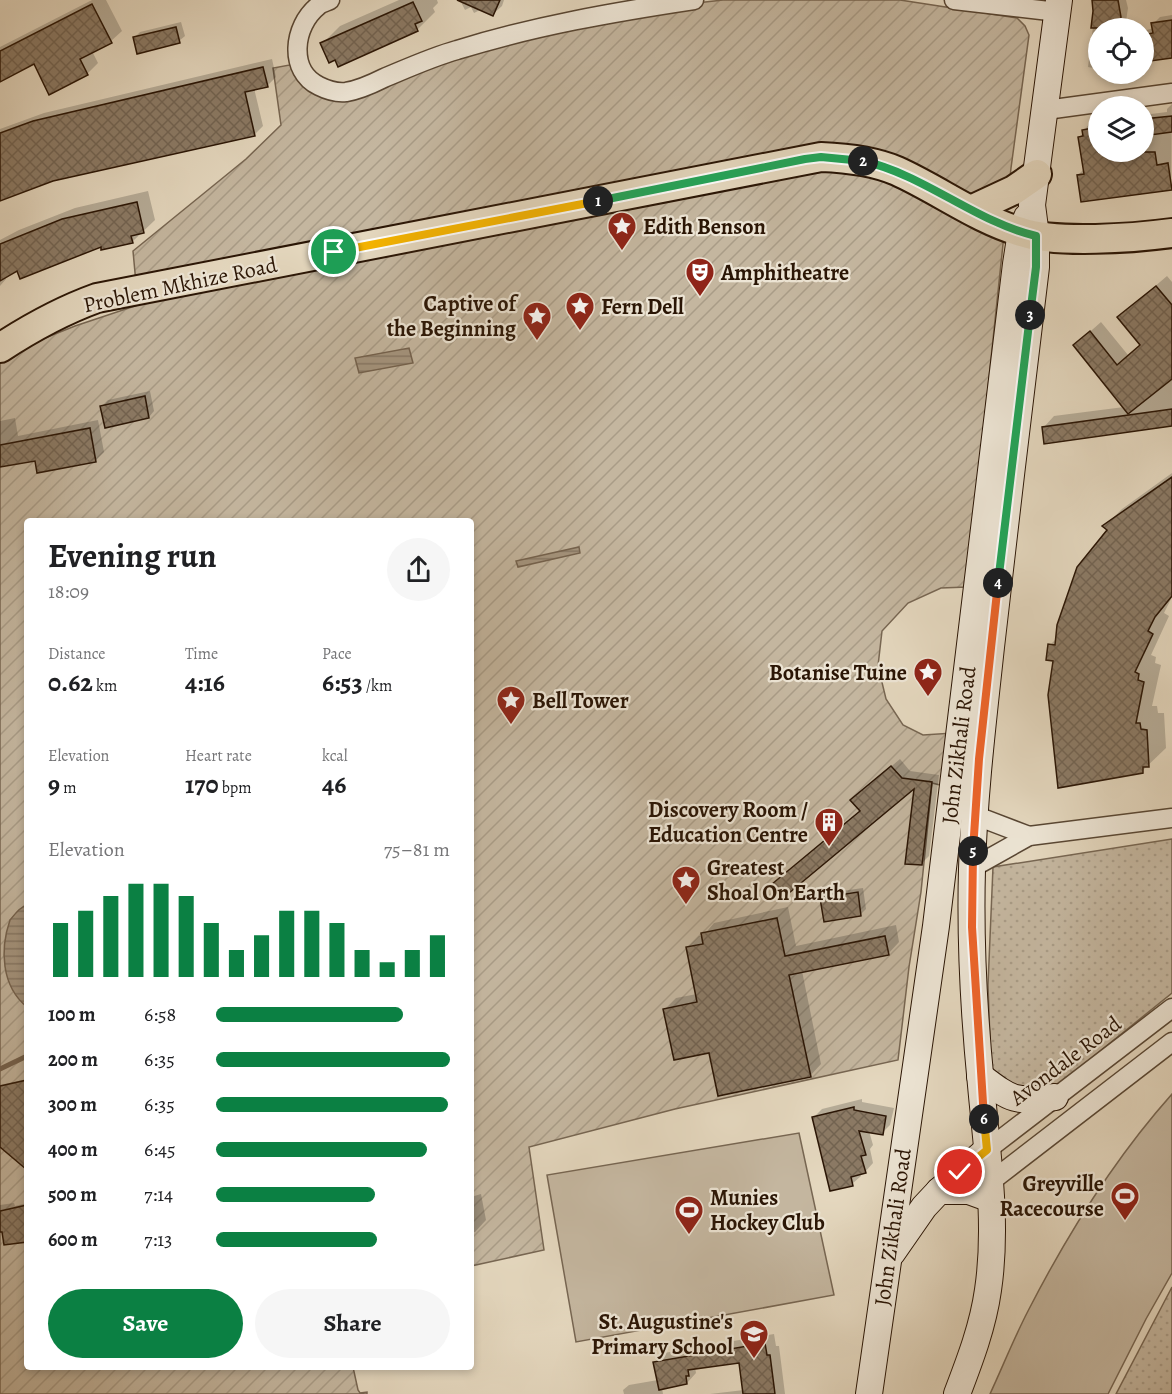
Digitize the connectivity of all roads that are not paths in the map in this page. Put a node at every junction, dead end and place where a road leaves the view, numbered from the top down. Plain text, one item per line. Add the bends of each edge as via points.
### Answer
1 (330, 0) edge
2 (694, 0) edge
3 (954, 0) edge
4 (1058, 6) edge
5 (1172, 93) edge
6 (1046, 110) junction
7 (1037, 174) junction
8 (971, 210) junction
9 (1172, 233) edge
10 (1028, 234) junction
11 (0, 348) edge
12 (974, 815) junction
13 (1172, 818) edge
14 (1029, 836) junction
15 (972, 868) junction
16 (1172, 1008) edge
17 (1172, 1042) edge
18 (980, 1076) junction
19 (1055, 1097) junction
20 (987, 1150) junction
21 (939, 1191) junction
22 (990, 1191) junction
23 (887, 1261) junction
24 (869, 1394) edge
25 (957, 1394) edge

1 - 2 street via 318,6 302,26 297,61 310,82 344,93 455,50 626,10
3 - 4 street
4 - 6 main road, John Zikhali Road
5 - 6 street
6 - 7 main road, John Zikhali Road
7 - 8 main road via 1014,190
7 - 10 main road, John Zikhali Road
8 - 10 main road, Problem Mkhize Road
8 - 11 main road, Problem Mkhize Road via 897,171 865,162 813,158 97,298 64,310
9 - 10 main road, Problem Mkhize Road via 1106,237
10 - 12 main road, John Zikhali Road via 1036,267
10 - 23 main road, John Zikhali Road
12 - 14 street
12 - 15 main road, John Zikhali Road
13 - 14 street
14 - 15 street
15 - 18 main road, John Zikhali Road
16 - 19 street, Avondale Road
17 - 22 street
18 - 19 main road via 1012,1098 1023,1101
18 - 20 main road, John Zikhali Road
19 - 20 street, Avondale Road
20 - 21 main road
20 - 22 main road, John Zikhali Road
21 - 22 main road
21 - 23 main road
22 - 25 main road, John Zikhali Road via 992,1252 988,1291 971,1358
23 - 24 main road, John Zikhali Road

